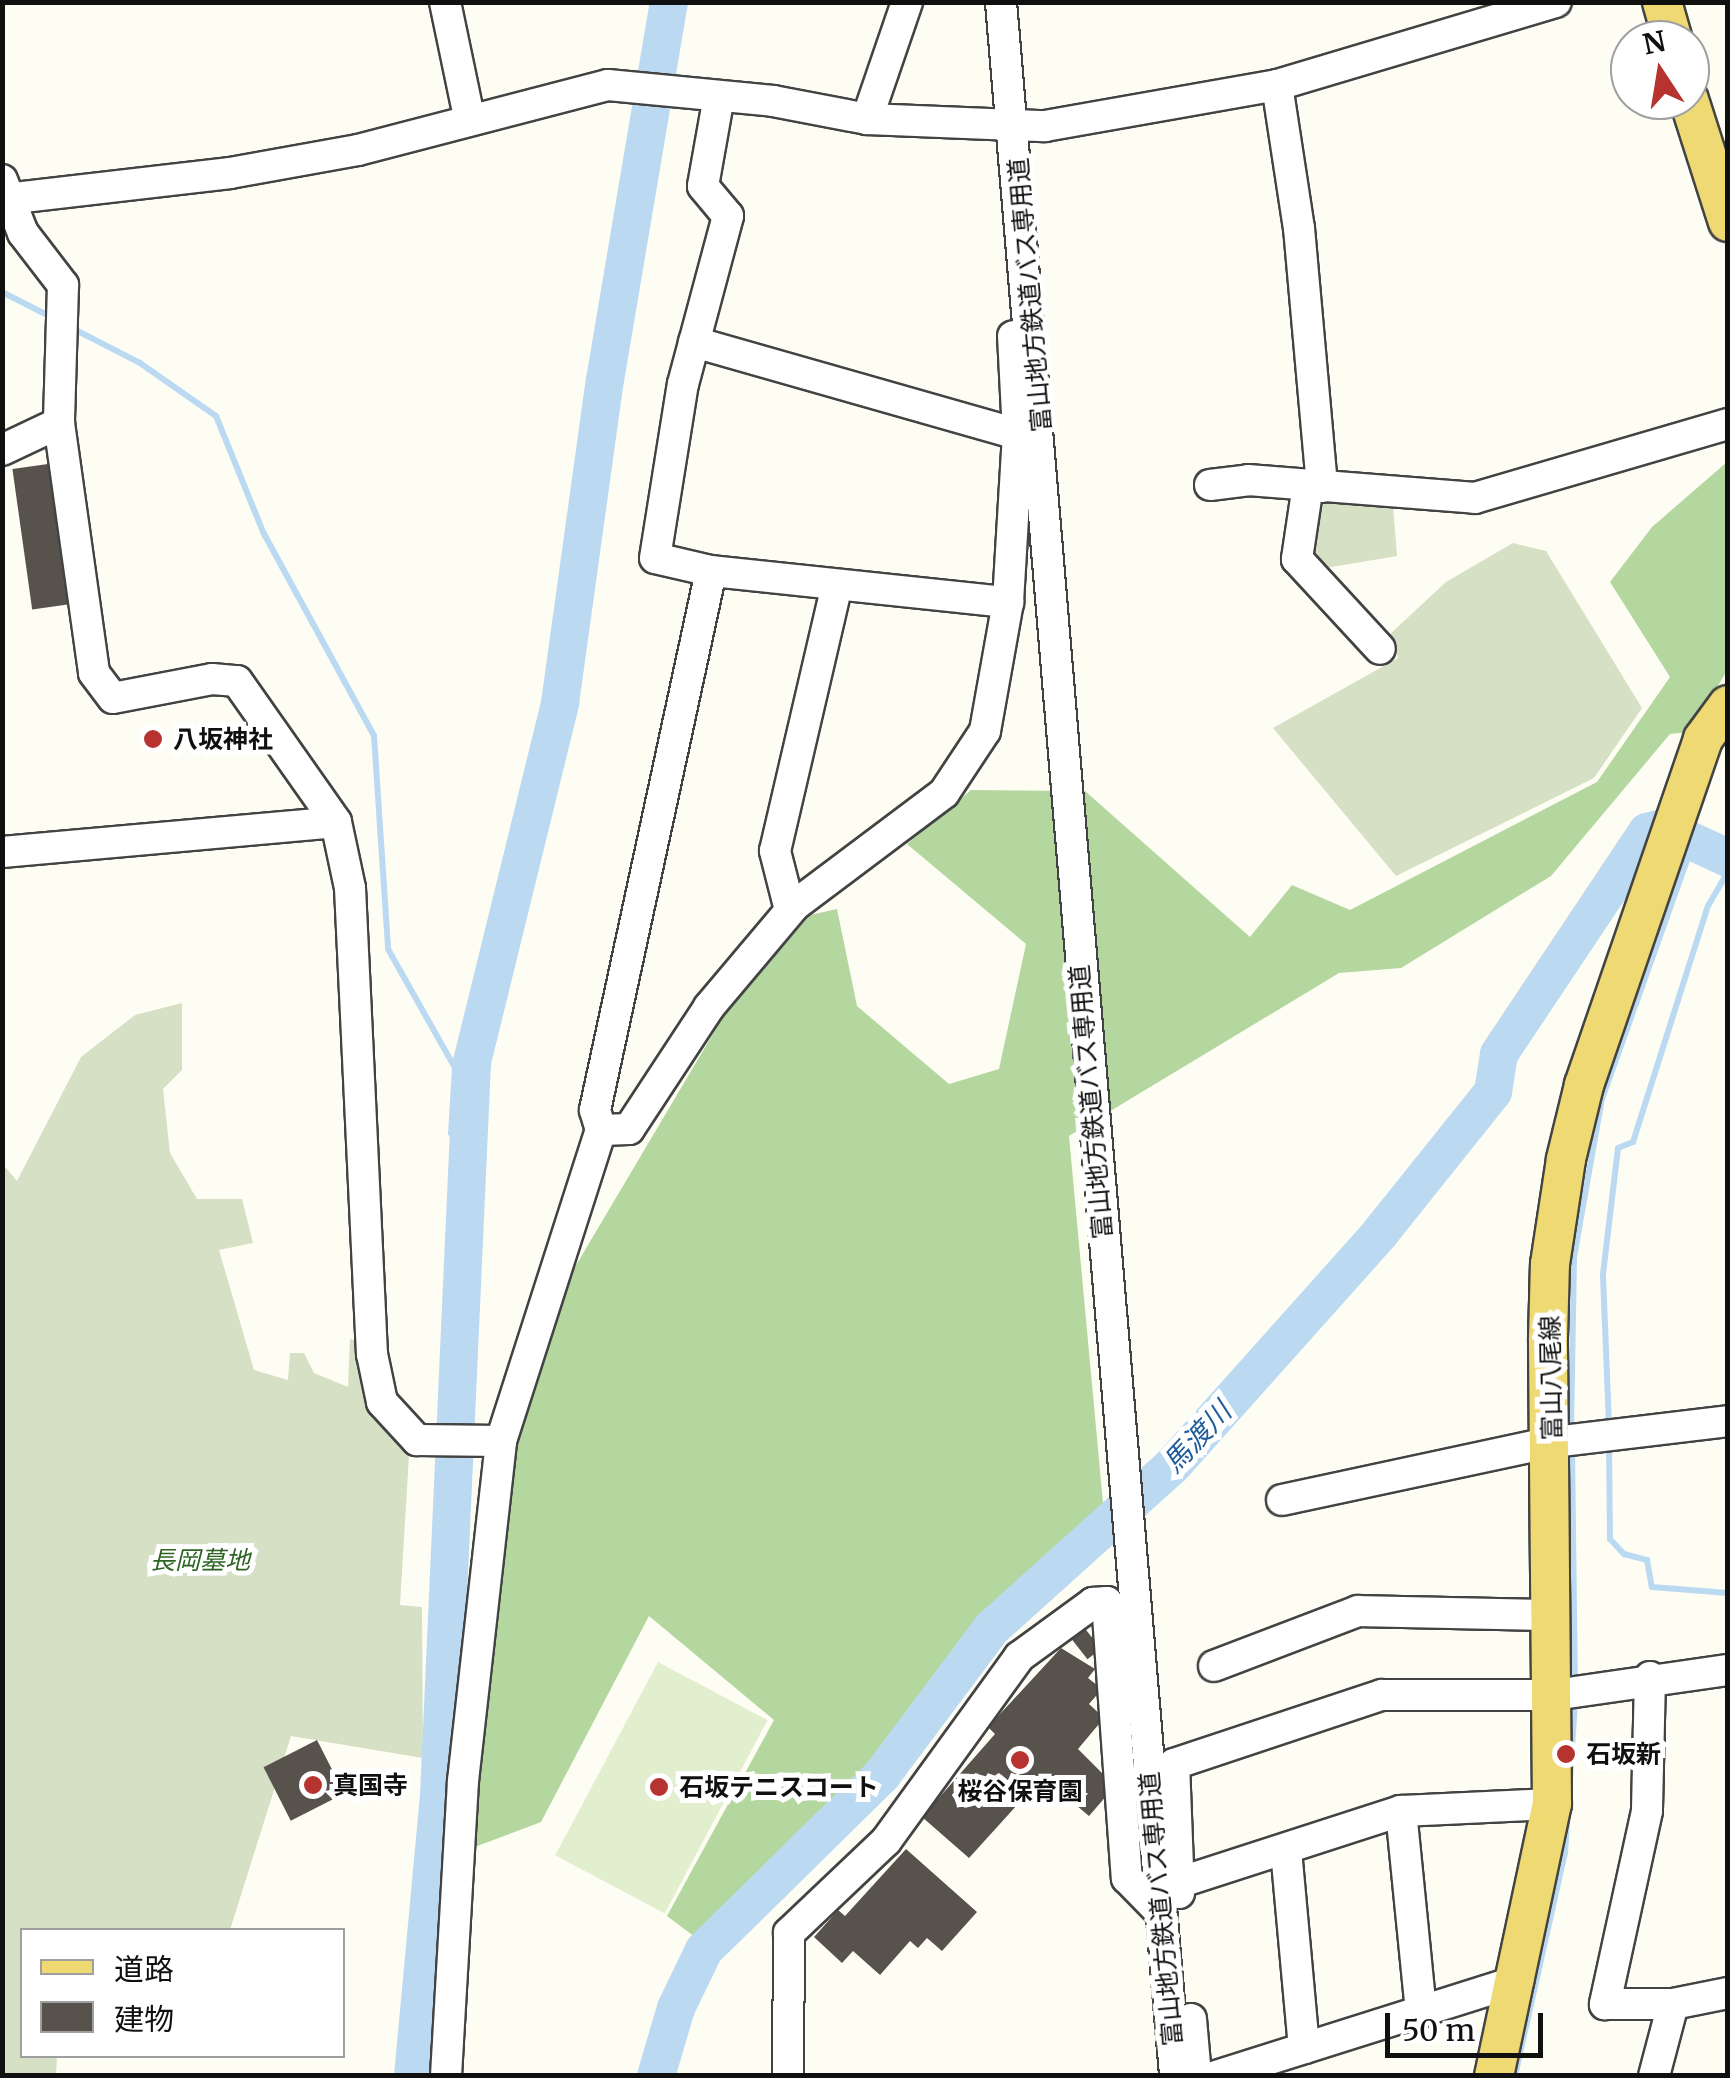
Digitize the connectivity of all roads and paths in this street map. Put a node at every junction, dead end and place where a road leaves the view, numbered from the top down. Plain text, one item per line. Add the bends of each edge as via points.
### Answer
1 (445, 2) edge
2 (907, 2) edge
3 (1001, 2) edge
4 (1556, 2) edge
5 (1277, 85) junction
6 (720, 96) junction
7 (470, 117) junction
8 (867, 119) junction
9 (1695, 120) edge
10 (1004, 129) junction
11 (4, 189) edge
12 (1728, 222) edge
13 (694, 342) junction
14 (60, 423) junction
15 (1728, 424) edge
16 (1018, 434) junction
17 (2, 450) edge
18 (1210, 485) dead end
19 (1315, 486) junction
20 (710, 571) junction
21 (836, 588) junction
22 (1008, 602) junction
23 (1380, 648) dead end
24 (1728, 706) edge
25 (336, 822) junction
26 (2, 852) edge
27 (790, 910) junction
28 (600, 1130) junction
29 (1728, 1422) edge
30 (487, 1442) junction
31 (1553, 1442) junction
32 (1282, 1500) dead end
33 (1554, 1615) junction
34 (1214, 1666) dead end
35 (1728, 1670) edge
36 (1650, 1677) junction
37 (1554, 1695) junction
38 (1552, 1804) junction
39 (1401, 1811) junction
40 (1286, 1850) junction
41 (1178, 1883) junction
42 (1161, 1912) junction
43 (1518, 1981) junction
44 (1728, 1993) edge
45 (1673, 2004) junction
46 (1421, 2012) junction
47 (1291, 2060) edge
48 (446, 2076) edge
49 (788, 2076) edge
50 (1175, 2076) edge
51 (1196, 2076) edge
52 (1216, 2076) edge
53 (1494, 2076) edge
54 (1654, 2076) edge

1 - 7 street
2 - 8 street
3 - 10 street
4 - 5 street
5 - 10 street
5 - 19 street via 1299,228
6 - 7 street via 608,84
6 - 8 street
6 - 13 street via 703,186 728,216
7 - 11 street via 358,150 230,173
8 - 10 street
9 - 12 main road
10 - 16 street
10 - 42 street, 富山地方鉄道バス専用道
11 - 14 street via 63,285
13 - 16 street
13 - 20 street via 655,558
14 - 17 street
14 - 25 street via 94,673 114,698 237,681
15 - 19 street via 1475,498
16 - 22 street
18 - 19 street
19 - 23 street via 1298,559
20 - 21 street
20 - 28 street via 595,1110
21 - 22 street
21 - 27 street via 775,851
22 - 27 street via 985,731 964,771 897,833
24 - 31 main road, 富山八尾線 via 1703,739 1566,1159 1550,1264
25 - 26 street
25 - 30 street via 350,888 372,1354 382,1402 416,1440
27 - 28 street via 709,1007 629,1129
28 - 30 street
29 - 31 street
30 - 48 street
31 - 32 street
31 - 33 main road, 富山八尾線
33 - 34 street via 1358,1611
33 - 37 main road, 富山八尾線
35 - 36 street
36 - 37 street
36 - 45 street via 1647,1811 1605,2004
37 - 38 main road, 富山八尾線
37 - 41 street via 1382,1695 1174,1764
38 - 39 street
38 - 43 main road, 富山八尾線
39 - 40 street
39 - 46 street
40 - 41 street
40 - 47 street
41 - 51 street
42 - 49 street via 1127,1878 1107,1602 1094,1603 1019,1656 886,1841 789,1933
42 - 50 street, 富山地方鉄道バス専用道
43 - 46 street
43 - 53 main road, 富山八尾線
44 - 45 street
45 - 54 street
46 - 47 street
47 - 52 street

